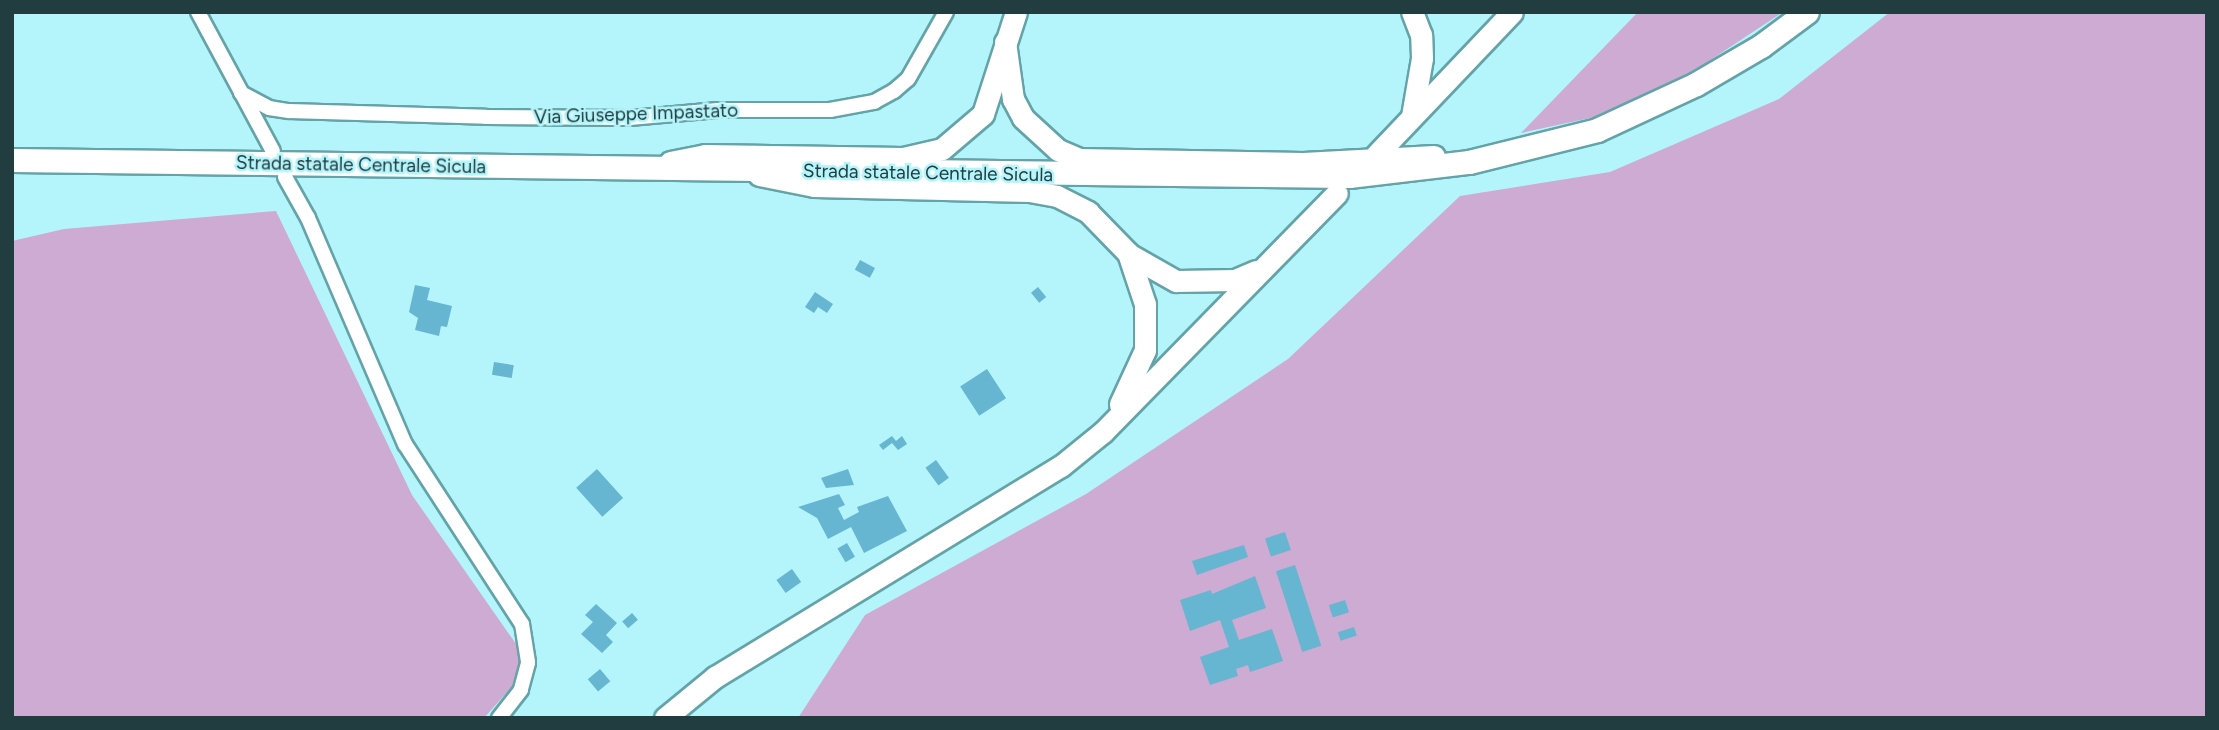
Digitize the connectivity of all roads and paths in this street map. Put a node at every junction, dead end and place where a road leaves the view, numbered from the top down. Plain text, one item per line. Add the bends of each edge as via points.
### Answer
1 (198, 12) edge
2 (946, 12) edge
3 (1016, 12) edge
4 (1412, 12) edge
5 (1512, 12) edge
6 (1807, 12) edge
7 (1005, 42) junction
8 (241, 93) junction
9 (1410, 121) junction
10 (273, 151) dead end
11 (1516, 153) junction
12 (1376, 155) dead end
13 (12, 159) edge
14 (631, 169) junction
15 (733, 170) junction
16 (285, 177) dead end
17 (1337, 193) dead end
18 (1128, 253) junction
19 (1261, 268) junction
20 (1103, 432) junction
21 (691, 696) junction
22 (499, 718) edge
23 (665, 718) edge
24 (674, 718) edge

1 - 8 street
2 - 8 street, Via Giuseppe Impastato via 908,79 874,102 830,110 718,110 630,118 473,117 289,111 269,108
3 - 7 main road
4 - 9 main road via 1422,35 1422,58
5 - 9 main road
6 - 11 main road, Strada statale Centrale Sicula via 1762,46 1639,112
7 - 11 main road via 1013,99 1023,118 1058,150 1079,159 1336,163
7 - 14 main road via 983,114 971,129 942,149 903,159 705,155
8 - 10 street
9 - 12 main road
11 - 15 main road, Strada statale Centrale Sicula via 1414,170 1305,177
13 - 14 main road, Strada statale Centrale Sicula
14 - 15 main road, Strada statale Centrale Sicula
15 - 18 main road via 814,186 1057,196 1088,212
16 - 22 street via 308,218 405,444 522,624 528,663 522,690
17 - 19 main road
18 - 19 main road via 1176,281 1235,280
18 - 20 main road via 1145,304 1145,350 1133,382
19 - 20 main road
20 - 21 main road via 1061,466 768,644
21 - 23 main road
21 - 24 main road

